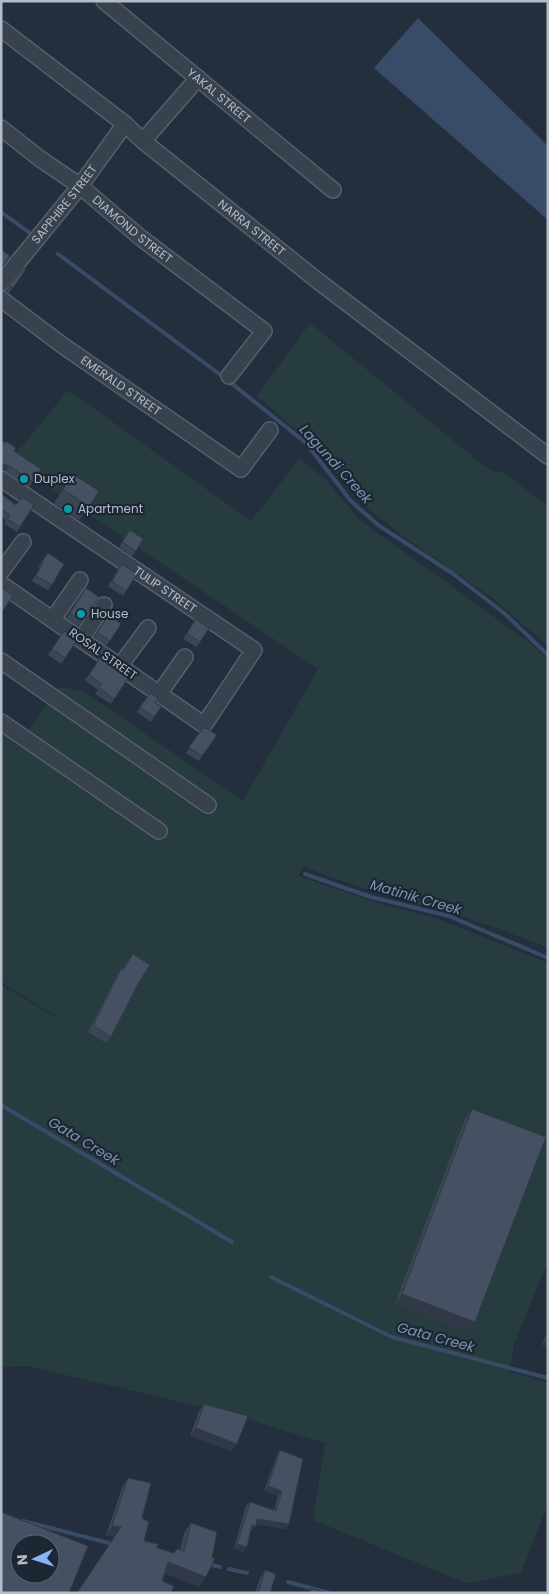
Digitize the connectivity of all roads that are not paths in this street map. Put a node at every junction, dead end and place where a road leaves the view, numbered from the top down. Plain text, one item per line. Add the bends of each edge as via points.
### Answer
1 (104, 1) edge
2 (1, 29) edge
3 (198, 78) junction
4 (125, 124) junction
5 (1, 128) edge
6 (143, 141) junction
7 (80, 186) junction
8 (333, 190) dead end
9 (1, 283) edge
10 (1, 299) edge
11 (229, 376) dead end
12 (270, 430) dead end
13 (548, 456) edge
14 (1, 479) edge
15 (23, 542) dead end
16 (1, 572) edge
17 (80, 580) dead end
18 (1, 584) edge
19 (104, 605) dead end
20 (53, 619) junction
21 (148, 628) dead end
22 (81, 639) junction
23 (185, 656) dead end
24 (1, 661) edge
25 (119, 667) junction
26 (159, 694) junction
27 (1, 722) edge
28 (204, 725) joint
29 (208, 805) dead end
30 (159, 831) dead end

1 - 3 street, YAKAL STREET
2 - 4 street, NARRA STREET
3 - 6 street
3 - 8 street, YAKAL STREET
4 - 6 street, NARRA STREET
4 - 7 street, SAPPHIRE STREET
5 - 7 street, DIAMOND STREET
6 - 13 street, NARRA STREET via 318,281
7 - 9 street, SAPPHIRE STREET
7 - 11 street, DIAMOND STREET via 141,238 264,331
10 - 12 street, EMERALD STREET via 241,469
14 - 28 street, TULIP STREET via 254,650
15 - 16 street
17 - 20 street
18 - 20 street, ROSAL STREET
19 - 22 street
20 - 22 street, ROSAL STREET
21 - 25 street
22 - 25 street, ROSAL STREET
23 - 26 street
24 - 29 street
25 - 26 street, ROSAL STREET
26 - 28 street, ROSAL STREET
27 - 30 street

